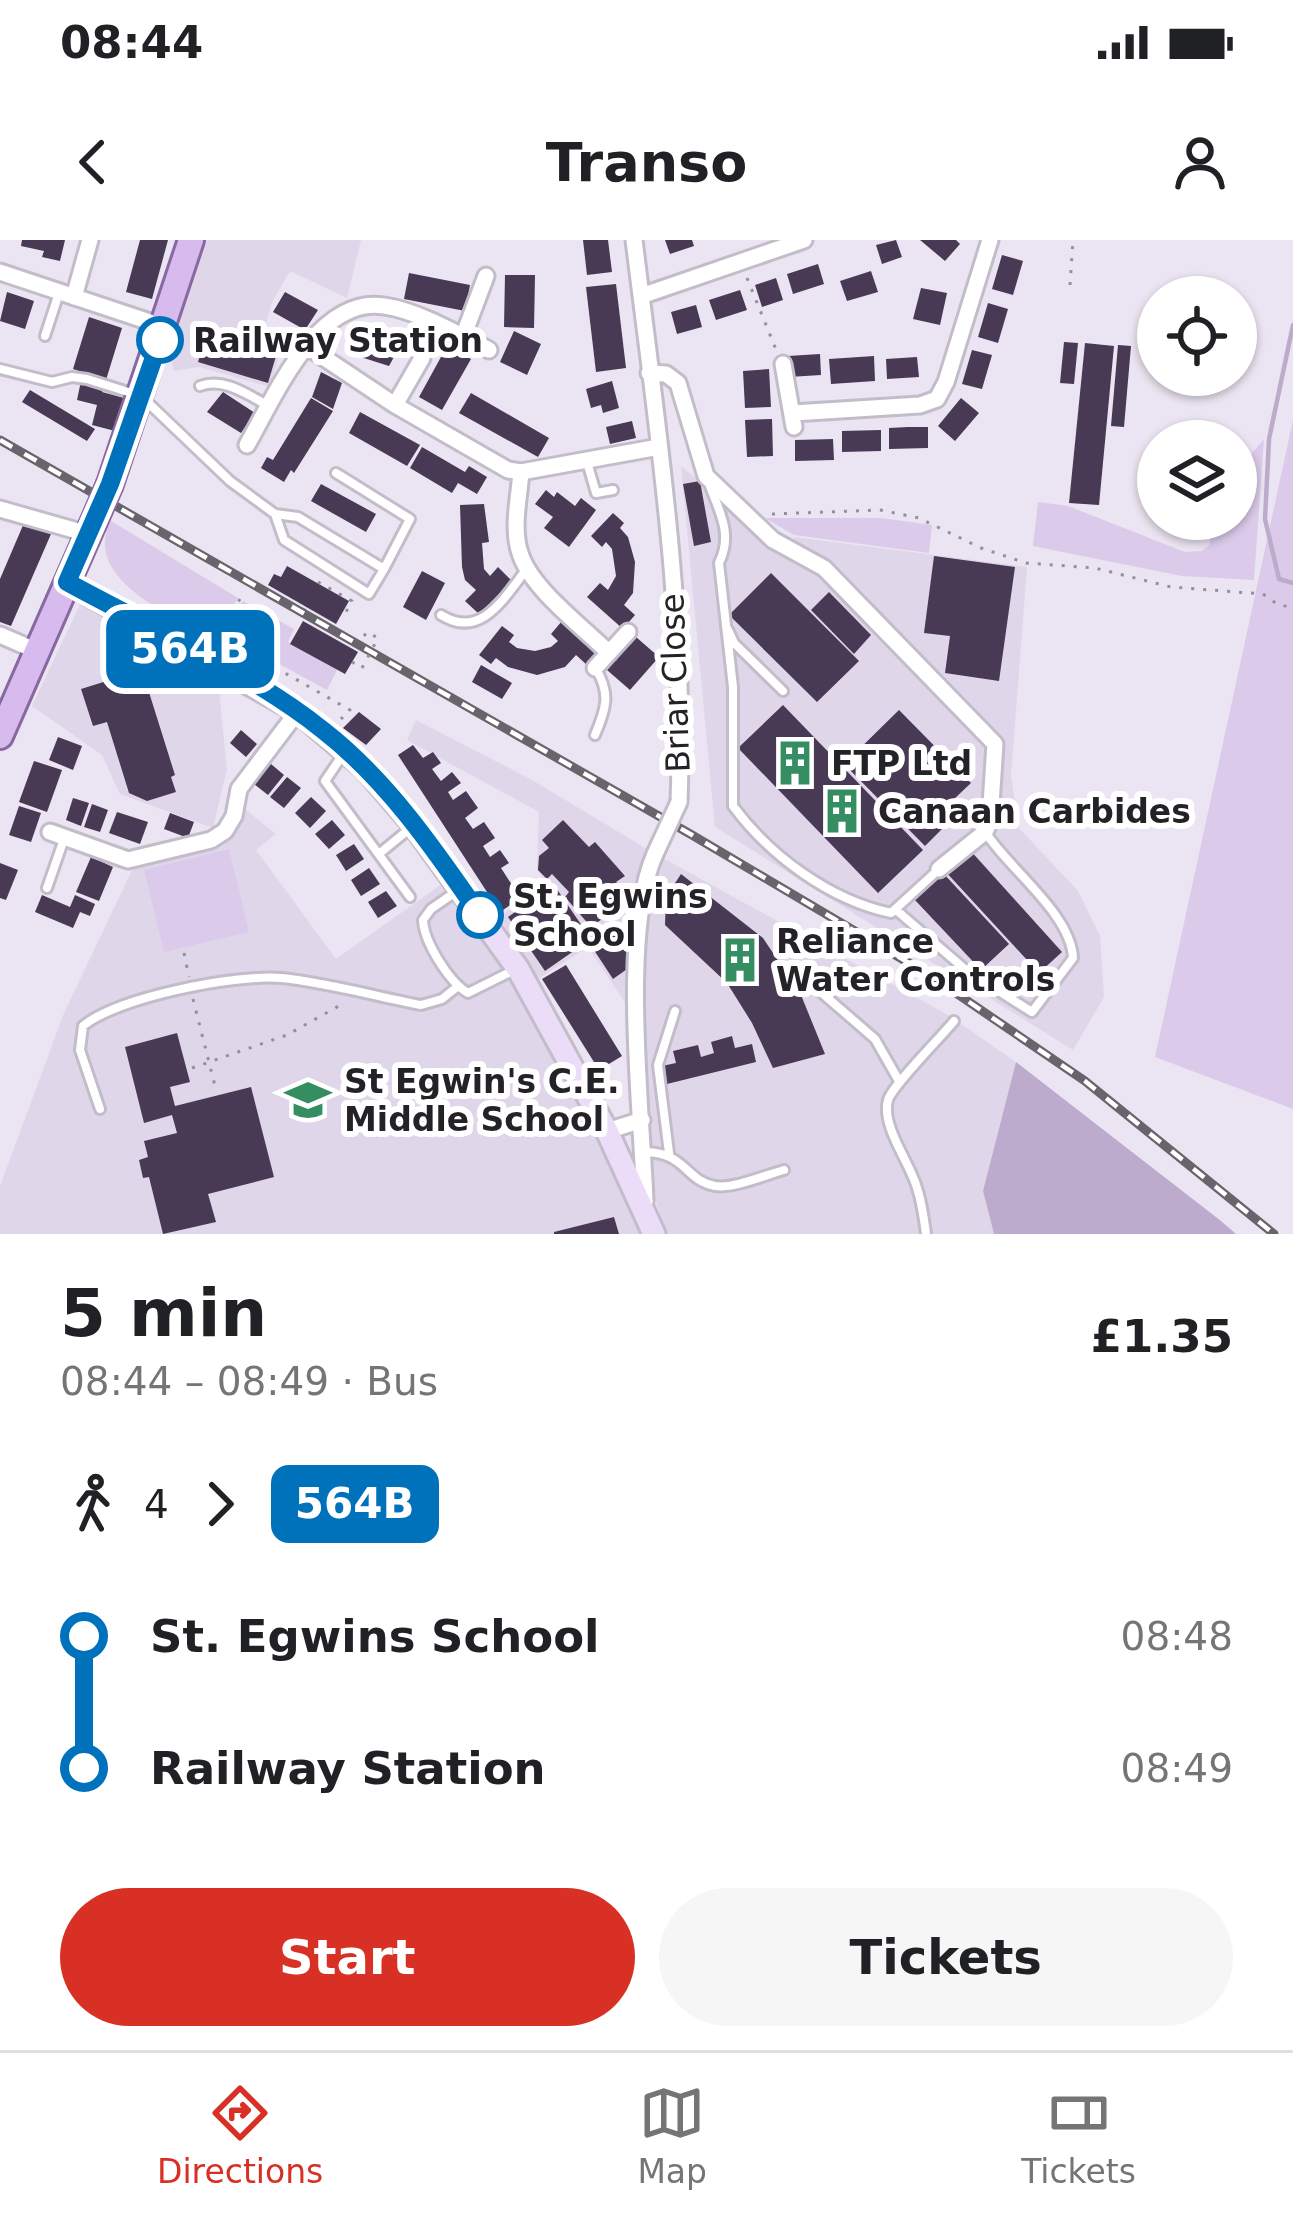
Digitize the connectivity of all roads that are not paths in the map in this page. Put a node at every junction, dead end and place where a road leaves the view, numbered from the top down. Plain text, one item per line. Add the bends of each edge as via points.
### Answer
1 (90, 240) edge
2 (191, 240) edge
3 (634, 240) edge
4 (804, 240) edge
5 (990, 240) edge
6 (0, 272) edge
7 (486, 276) dead end
8 (67, 295) junction
9 (641, 296) junction
10 (165, 327) junction
11 (45, 336) dead end
12 (464, 337) junction
13 (305, 345) junction
14 (489, 350) dead end
15 (422, 358) dead end
16 (783, 364) road end
17 (0, 369) edge
18 (649, 373) junction
19 (200, 386) dead end
20 (141, 396) junction
21 (395, 405) junction
22 (269, 406) junction
23 (247, 445) dead end
24 (659, 447) junction
25 (587, 460) junction
26 (521, 472) junction
27 (336, 473) dead end
28 (706, 476) junction
29 (613, 490) dead end
30 (0, 508) edge
31 (275, 514) junction
32 (90, 530) junction
33 (384, 569) junction
34 (527, 569) junction
35 (67, 582) junction
36 (441, 616) dead end
37 (724, 623) junction
38 (628, 632) dead end
39 (0, 635) edge
40 (37, 651) junction
41 (609, 653) junction
42 (595, 668) joint
43 (783, 692) dead end
44 (298, 711) junction
45 (595, 735) dead end
46 (0, 736) edge
47 (346, 751) junction
48 (414, 825) junction
49 (985, 832) junction
50 (57, 835) joint
51 (380, 853) junction
52 (940, 869) joint
53 (47, 888) dead end
54 (462, 888) junction
55 (410, 897) dead end
56 (895, 909) junction
57 (793, 968) dead end
58 (518, 969) junction
59 (458, 987) junction
60 (675, 1011) dead end
61 (954, 1021) dead end
62 (899, 1081) junction
63 (100, 1109) dead end
64 (642, 1120) junction
65 (607, 1131) junction
66 (643, 1152) junction
67 (669, 1153) junction
68 (784, 1170) dead end
69 (645, 1207) junction
70 (654, 1234) edge
71 (926, 1234) edge

1 - 8 street
2 - 10 main road
3 - 9 street, Briar Close
4 - 9 street
5 - 16 street via 937,399 793,420
6 - 8 street
7 - 12 street
8 - 10 street
8 - 11 lane
9 - 18 street, Briar Close
10 - 20 main road
12 - 13 street via 368,305
12 - 14 street
13 - 21 street
13 - 22 street
15 - 21 street
17 - 20 lane
18 - 24 street, Briar Close
18 - 28 street via 678,382
19 - 22 lane via 226,385
20 - 31 lane
20 - 32 main road, bridge
21 - 26 street
22 - 23 street
24 - 25 street
24 - 64 street, Briar Close, bridge via 682,712 679,802 641,892
25 - 26 street
25 - 29 lane via 596,493
26 - 34 street via 516,527
27 - 33 lane via 410,518
28 - 37 lane via 726,529 719,563
28 - 49 street via 773,540 824,568 995,744
30 - 32 street
31 - 33 lane via 298,517
31 - 33 lane via 284,540 369,594
32 - 35 main road
34 - 36 lane via 477,622
34 - 41 street
35 - 40 main road
35 - 44 main road
37 - 43 lane
37 - 56 lane via 733,806 775,852 824,886 878,910
38 - 41 street
39 - 40 street
40 - 46 main road
41 - 42 street
42 - 45 lane via 607,706
44 - 47 main road
44 - 50 street via 239,789 225,831 211,840 128,860
47 - 48 main road
47 - 51 lane via 326,782
48 - 51 lane
48 - 54 main road
49 - 52 street
49 - 56 lane via 1073,947 1031,1012
50 - 53 lane
51 - 55 lane
52 - 56 lane
54 - 58 main road
54 - 59 lane via 423,920
57 - 62 lane via 875,1039
58 - 59 lane via 468,993
58 - 65 main road
59 - 63 lane via 421,1005 255,977 100,1012 83,1026 80,1050
60 - 67 lane via 658,1065
61 - 62 lane
62 - 71 lane via 887,1102 891,1127 917,1186
64 - 65 street
64 - 66 street, Briar Close
65 - 69 main road
66 - 67 lane
66 - 69 street, Briar Close
67 - 68 lane via 717,1187
69 - 70 main road

